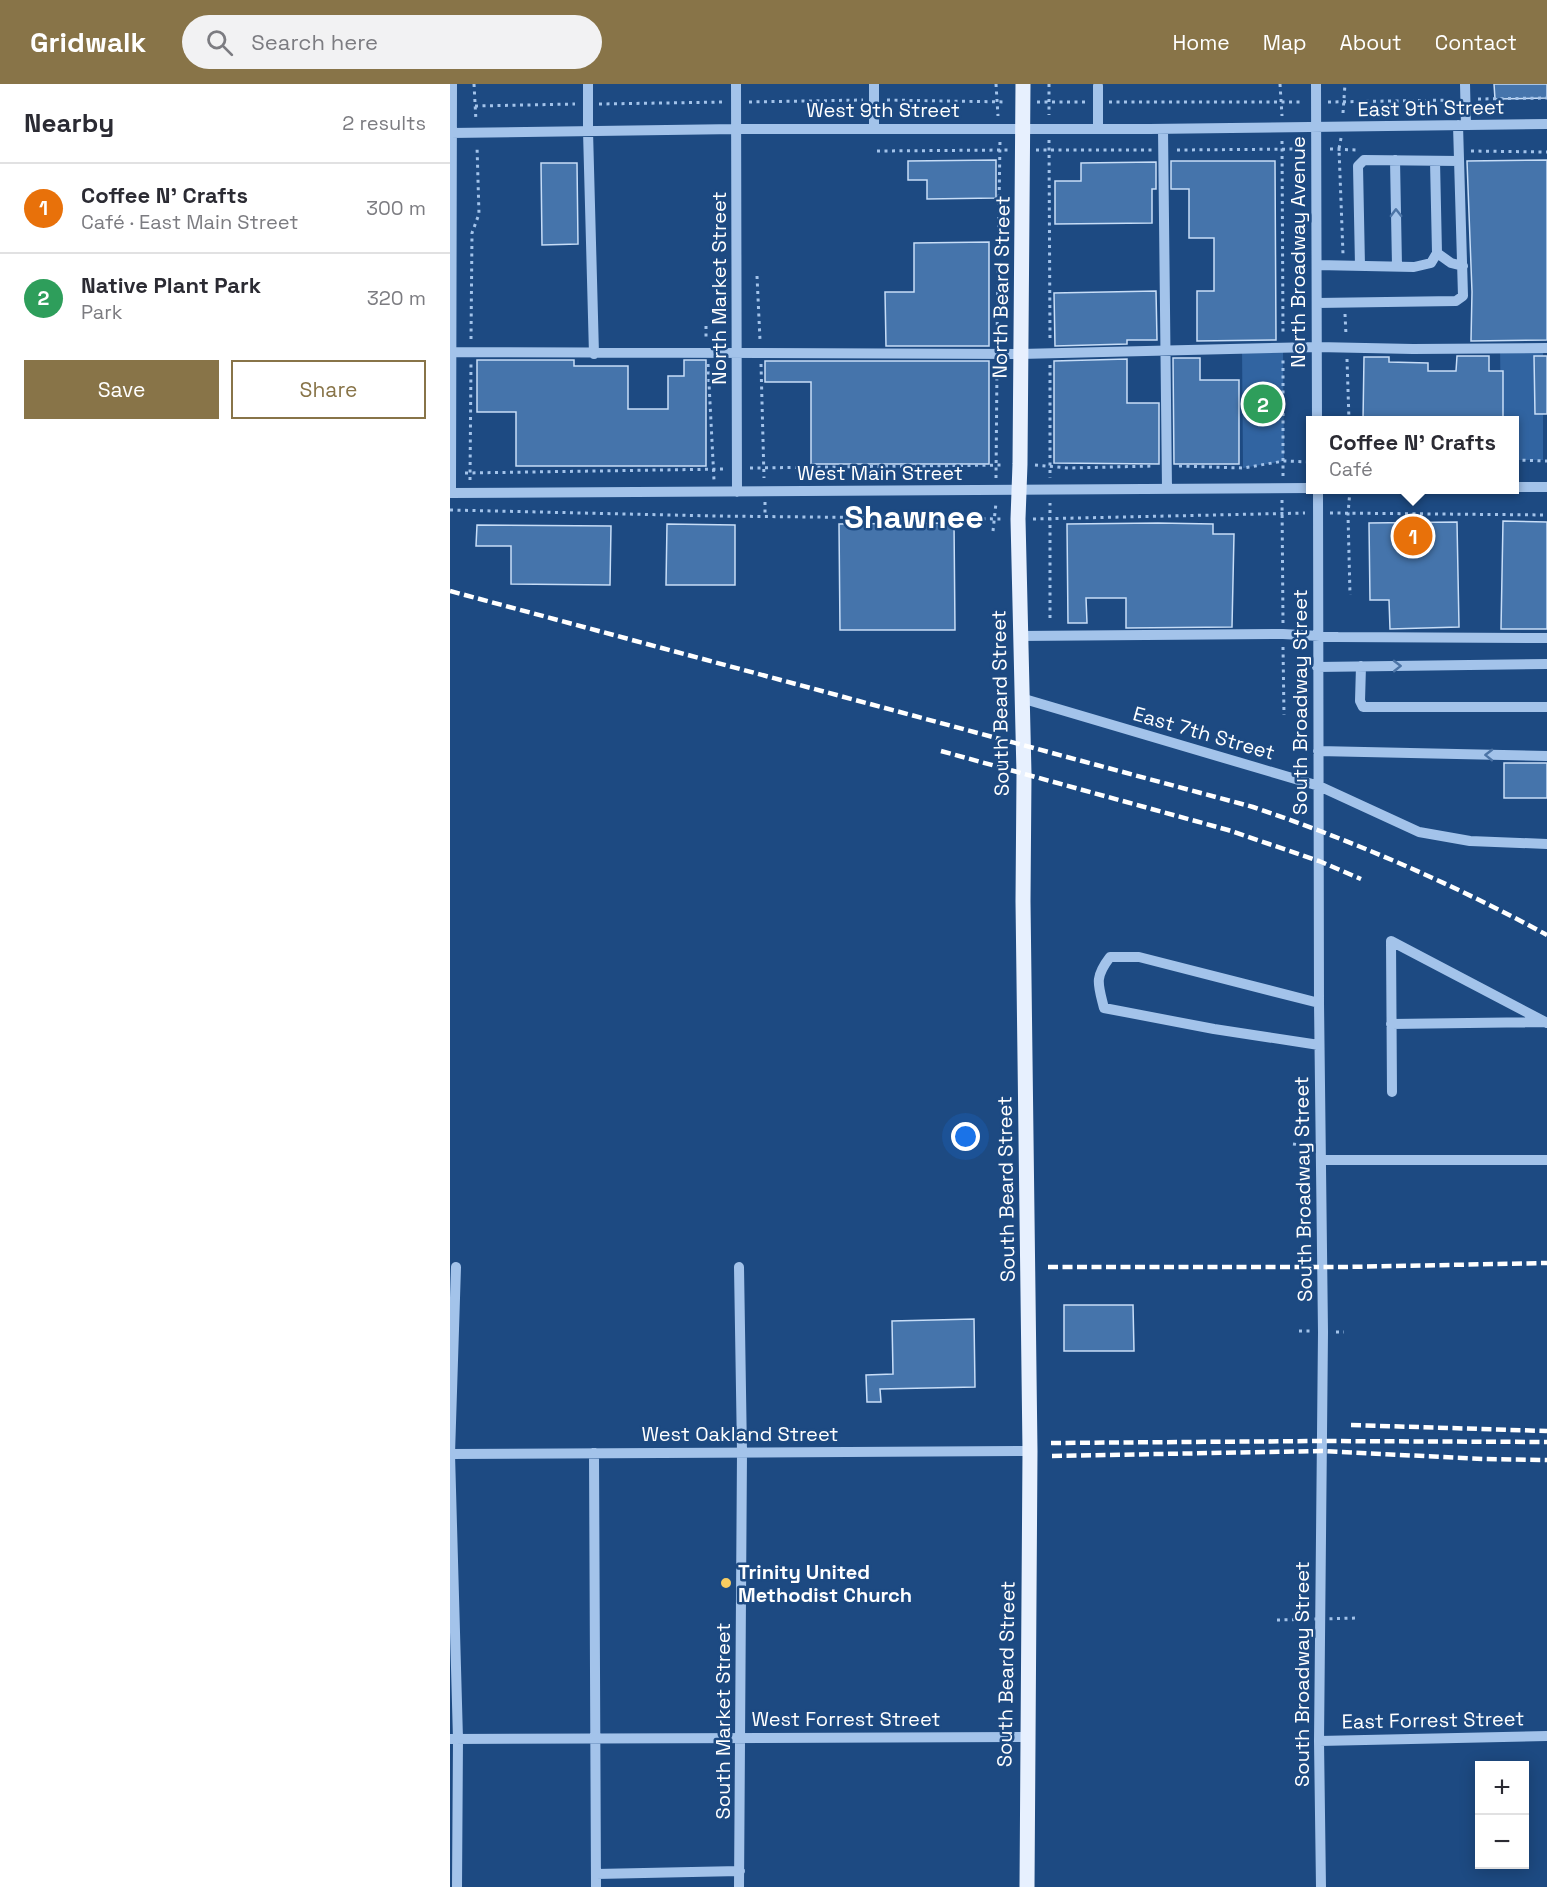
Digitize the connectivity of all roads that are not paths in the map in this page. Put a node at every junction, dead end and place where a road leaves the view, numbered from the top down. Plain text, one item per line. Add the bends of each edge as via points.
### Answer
1 (452, 84) edge
2 (588, 84) edge
3 (736, 84) edge
4 (874, 84) edge
5 (1023, 84) edge
6 (1316, 84) edge
7 (1465, 84) edge
8 (1098, 86) dead end
9 (1547, 123) edge
10 (1462, 125) junction
11 (1023, 128) junction
12 (1316, 128) junction
13 (737, 129) junction
14 (874, 129) junction
15 (1098, 129) junction
16 (1163, 129) junction
17 (588, 131) junction
18 (451, 133) edge
19 (1458, 156) junction
20 (1395, 160) junction
21 (1435, 161) junction
22 (1437, 253) junction
23 (1317, 265) junction
24 (1360, 266) junction
25 (1397, 266) junction
26 (1463, 266) junction
27 (1317, 303) junction
28 (1317, 347) junction
29 (1547, 348) edge
30 (1165, 351) junction
31 (452, 352) junction
32 (594, 354) junction
33 (737, 354) junction
34 (1020, 354) junction
35 (1317, 416) edge
36 (1519, 487) edge
37 (1547, 487) edge
38 (1306, 488) edge
39 (1167, 489) junction
40 (1018, 490) junction
41 (737, 492) junction
42 (451, 493) edge
43 (1318, 494) edge
44 (1019, 636) junction
45 (1319, 636) junction
46 (1547, 638) edge
47 (1547, 664) edge
48 (1361, 666) junction
49 (1317, 667) junction
50 (1022, 698) junction
51 (1547, 707) edge
52 (1318, 751) junction
53 (1547, 756) edge
54 (1318, 786) junction
55 (1547, 844) edge
56 (1319, 1003) junction
57 (1546, 1023) edge
58 (1391, 1024) junction
59 (1319, 1045) junction
60 (1392, 1092) dead end
61 (1321, 1160) junction
62 (1547, 1160) edge
63 (456, 1267) dead end
64 (739, 1267) dead end
65 (1030, 1451) junction
66 (742, 1452) junction
67 (594, 1453) junction
68 (450, 1454) edge
69 (1547, 1736) edge
70 (1027, 1737) junction
71 (596, 1738) junction
72 (741, 1738) junction
73 (454, 1739) edge
74 (1319, 1741) junction
75 (740, 1871) junction
76 (596, 1874) junction
77 (457, 1887) edge
78 (596, 1887) edge
79 (740, 1887) edge
80 (1027, 1887) edge
81 (1321, 1887) edge

1 - 18 street
2 - 17 street
3 - 13 street, North Market Street
4 - 14 street
5 - 11 main road, North Beard Street
6 - 12 street, North Broadway Avenue
7 - 10 street
8 - 15 street
9 - 10 street, East 9th Street
10 - 12 street, East 9th Street
10 - 19 street
11 - 14 street, West 9th Street
11 - 15 street, West 9th Street
11 - 34 main road, North Beard Street
12 - 16 street, West 9th Street
12 - 23 street, North Broadway Avenue
13 - 14 street, West 9th Street
13 - 17 street, West 9th Street
13 - 33 street, North Market Street
15 - 16 street, West 9th Street
16 - 30 street
17 - 18 street, West 9th Street
17 - 32 street
18 - 31 street
19 - 21 street
19 - 26 street
20 - 21 street
20 - 24 street via 1364,160 1359,166
25 -> 20 street
21 - 22 street
22 - 25 street via 1431,262
22 - 26 street
23 - 24 street
23 - 27 street, North Broadway Avenue
24 - 25 street
26 - 27 street via 1463,296 1456,302
27 - 28 street, North Broadway Avenue
28 - 29 street
28 - 30 street
28 - 35 street, North Broadway Avenue
30 - 34 street
30 - 39 street
31 - 32 street
31 - 42 street
32 - 33 street
33 - 34 street
33 - 41 street, North Market Street
34 - 40 main road, North Beard Street
36 - 37 street
38 - 39 street, West Main Street
39 - 40 street, West Main Street
40 - 41 street, West Main Street
40 - 44 main road, South Beard Street
41 - 42 street, West Main Street
43 - 45 street, South Broadway Street
44 - 45 street
44 - 50 main road, South Beard Street
45 - 46 street
45 - 49 street, South Broadway Street
48 -> 47 street
48 - 49 street
48 - 51 street via 1363,707
49 - 52 street, South Broadway Street
50 - 54 street, East 7th Street
50 - 65 main road, South Beard Street
53 -> 52 street
52 - 54 street, South Broadway Street
54 - 55 street, East 7th Street via 1419,832 1470,841
54 - 56 street, South Broadway Street
56 - 59 street, South Broadway Street
56 - 59 street via 1139,957 1110,957 1099,971 1104,1008
57 - 58 street
57 - 58 street via 1391,941
58 - 60 street
59 - 61 street, South Broadway Street
61 - 62 street
61 - 74 street, South Broadway Street
63 - 68 street
64 - 66 street, South Market Street
65 - 66 street, West Oakland Street
65 - 70 main road, South Beard Street
66 - 67 street, West Oakland Street
66 - 72 street, South Market Street
67 - 68 street, West Oakland Street
67 - 71 street
68 - 73 street
69 - 74 street, East Forrest Street
70 - 72 street, West Forrest Street
70 - 80 main road, South Beard Street
71 - 72 street, West Forrest Street
71 - 73 street, West Forrest Street
71 - 76 street
72 - 75 street, South Market Street
73 - 77 street
74 - 81 street, South Broadway Street
75 - 76 street
75 - 79 street, South Market Street
76 - 78 street

